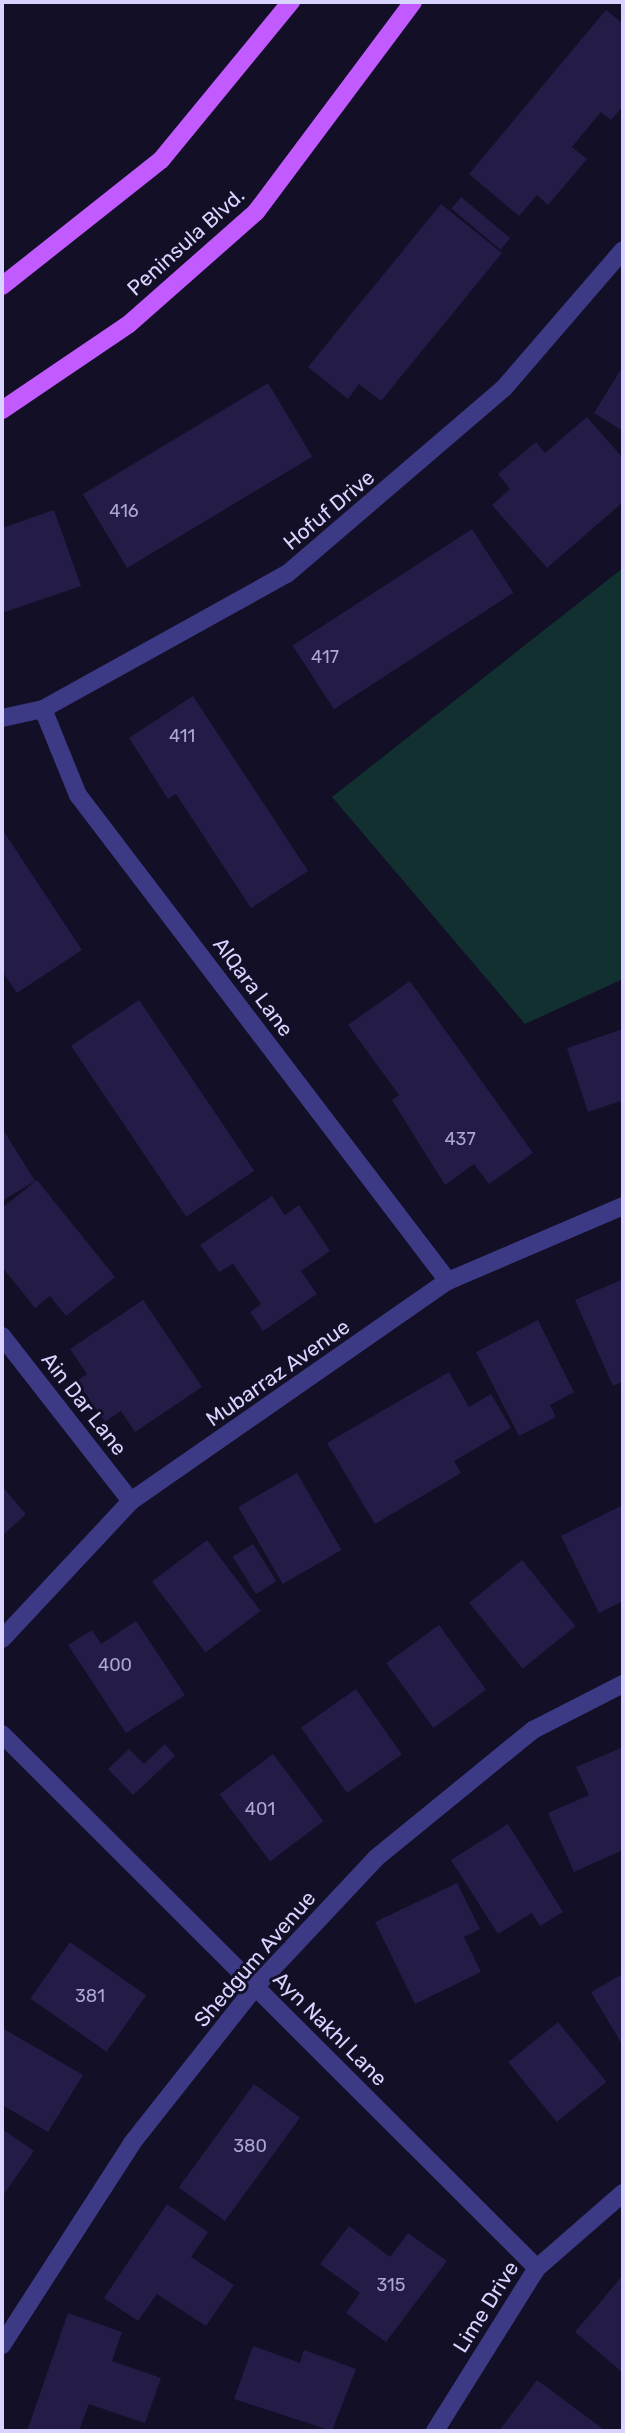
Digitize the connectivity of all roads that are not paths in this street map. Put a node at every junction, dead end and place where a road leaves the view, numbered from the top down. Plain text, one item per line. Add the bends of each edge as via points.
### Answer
1 (291, 2) edge
2 (413, 2) edge
3 (623, 250) edge
4 (2, 286) edge
5 (2, 410) edge
6 (43, 709) junction
7 (2, 718) edge
8 (623, 1206) edge
9 (448, 1281) junction
10 (2, 1336) edge
11 (131, 1501) junction
12 (2, 1639) edge
13 (623, 1684) edge
14 (2, 1734) edge
15 (255, 1987) junction
16 (623, 2193) edge
17 (537, 2267) junction
18 (2, 2345) edge
19 (435, 2431) edge

1 - 4 main road via 161,160
2 - 5 main road, Peninsula Blvd. via 256,212 129,324
3 - 6 street, Hofuf Drive via 504,388 287,574
6 - 7 street, Hofuf Drive
6 - 9 street, AlQara Lane via 78,795
8 - 9 street, Mubarraz Avenue
9 - 11 street, Mubarraz Avenue
10 - 11 street, Ain Dar Lane
11 - 12 street, Mubarraz Avenue
13 - 15 street, Shedgum Avenue via 533,1730 407,1833
14 - 15 street, Ayn Nakhl Lane
15 - 17 street, Ayn Nakhl Lane
15 - 18 street, Shedgum Avenue via 132,2143
16 - 17 street, Lime Drive
17 - 19 street, Lime Drive

